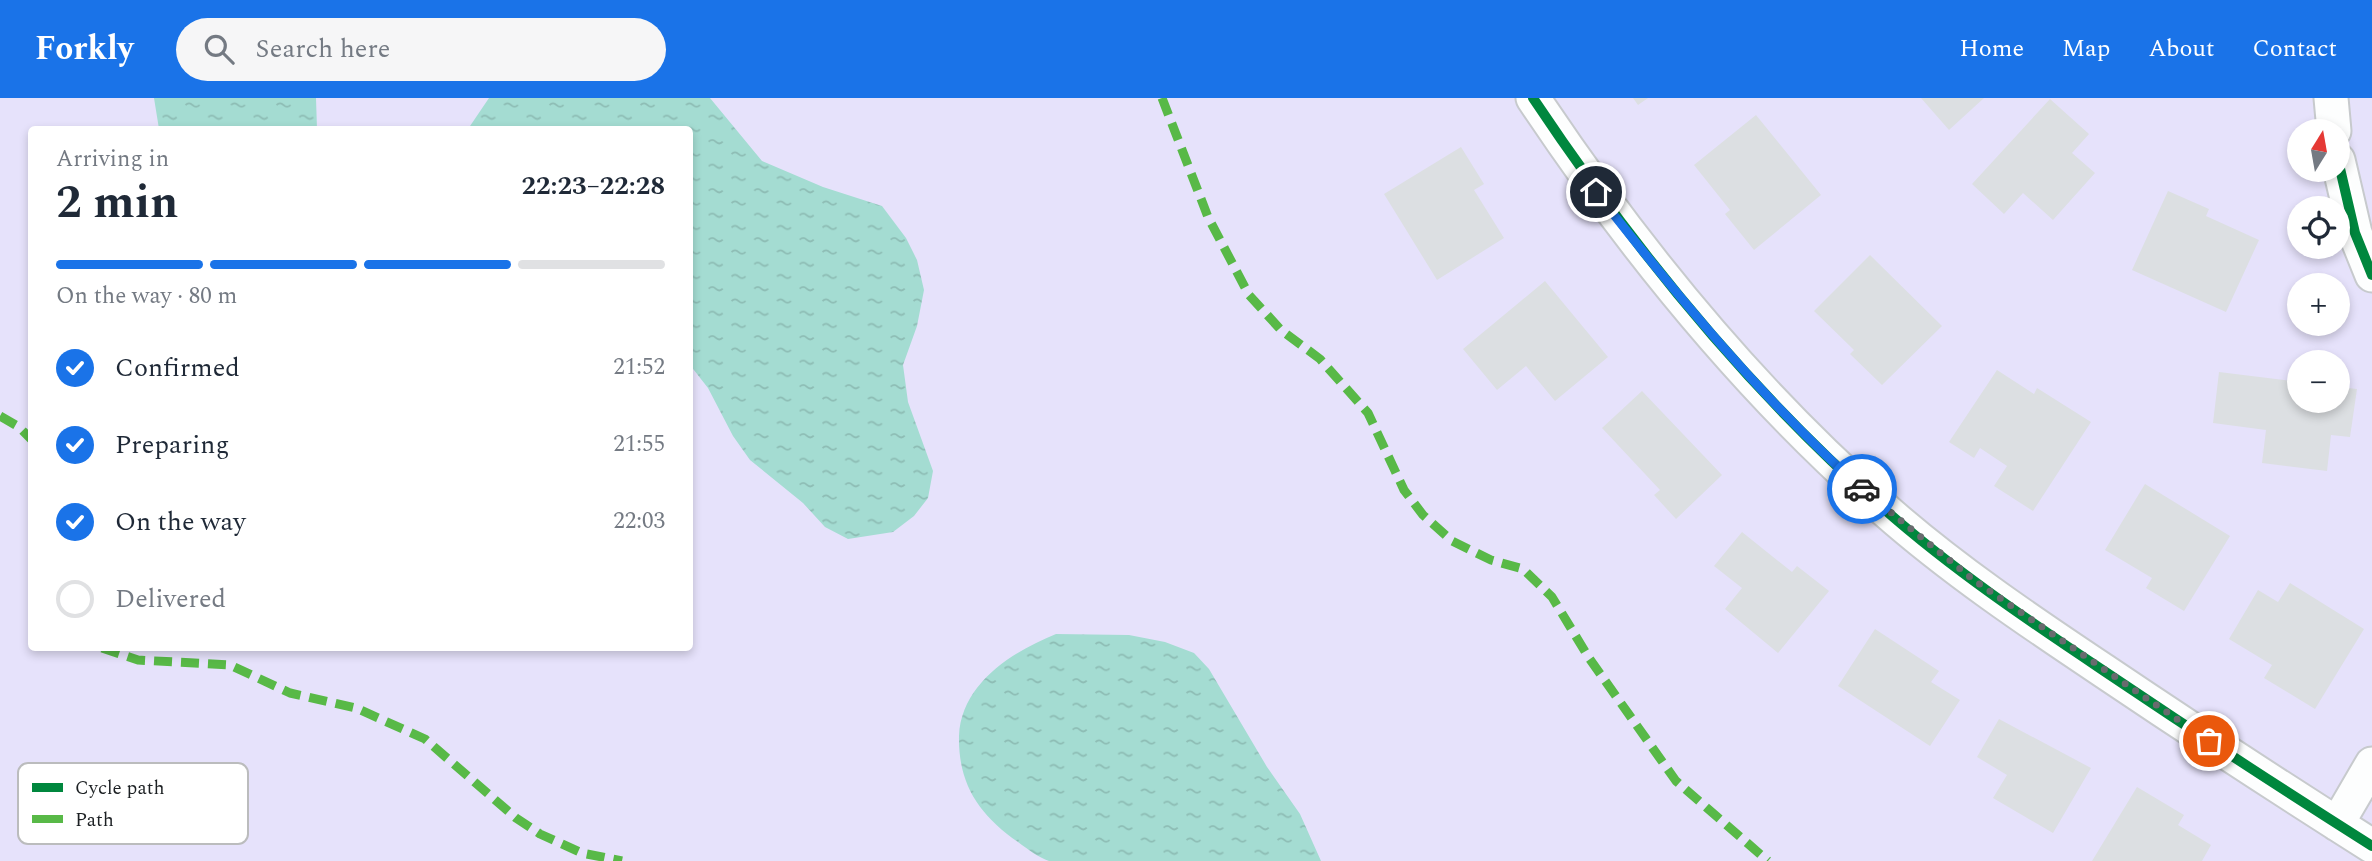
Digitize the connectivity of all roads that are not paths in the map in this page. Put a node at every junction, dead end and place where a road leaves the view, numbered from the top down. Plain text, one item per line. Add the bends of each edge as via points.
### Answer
1 (1533, 98) edge
2 (2331, 98) edge
3 (2333, 119) edge
4 (2343, 182) edge
5 (2372, 275) edge
6 (2372, 764) edge
7 (2337, 824) junction
8 (2372, 846) edge

1 - 7 street via 1596,192 1710,333 1841,471 1986,589
2 - 3 street
4 - 5 street via 2351,222
6 - 7 street
7 - 8 street

